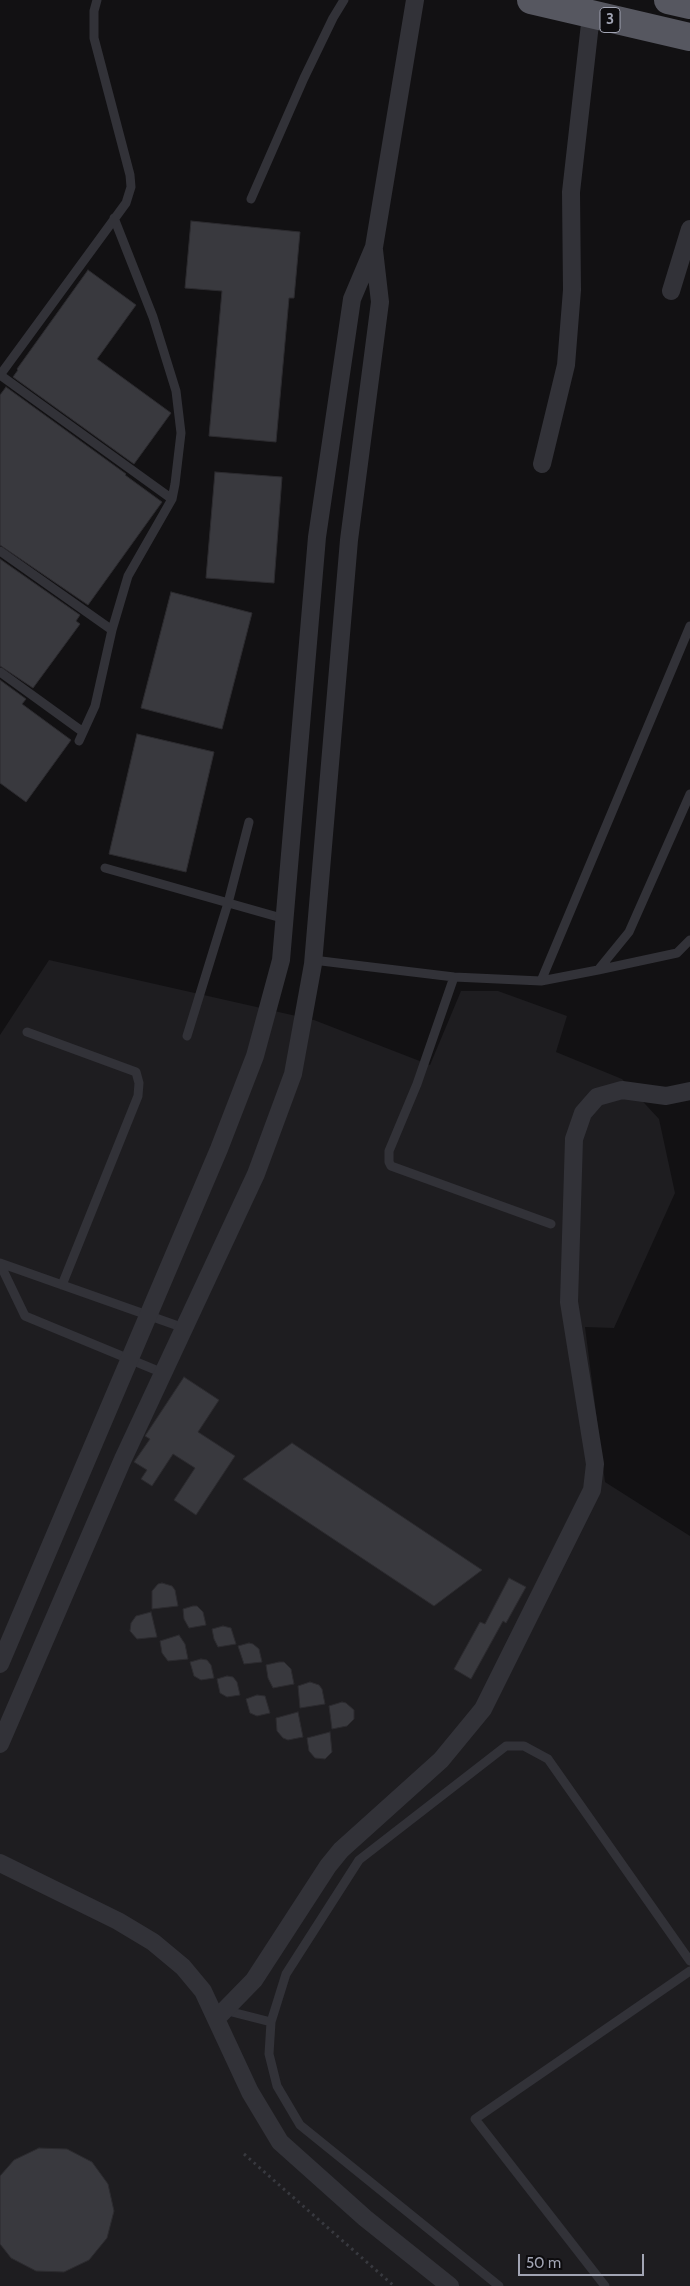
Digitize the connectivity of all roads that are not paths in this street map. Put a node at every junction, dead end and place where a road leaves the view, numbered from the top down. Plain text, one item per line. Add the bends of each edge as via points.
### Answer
1 (97, 0) edge
2 (344, 0) edge
3 (415, 0) edge
4 (531, 0) edge
5 (668, 0) edge
6 (690, 5) edge
7 (600, 12) edge
8 (690, 37) edge
9 (251, 199) dead end
10 (114, 218) junction
11 (690, 228) edge
12 (374, 247) junction
13 (671, 291) dead end
14 (0, 375) edge
15 (542, 464) dead end
16 (172, 499) junction
17 (0, 551) edge
18 (690, 626) edge
19 (112, 630) junction
20 (0, 672) edge
21 (690, 794) edge
22 (249, 822) dead end
23 (105, 868) dead end
24 (228, 903) junction
25 (285, 919) junction
26 (690, 940) edge
27 (313, 960) junction
28 (598, 970) junction
29 (454, 977) junction
30 (541, 981) junction
31 (27, 1032) dead end
32 (187, 1036) dead end
33 (690, 1091) edge
34 (551, 1224) dead end
35 (0, 1263) edge
36 (62, 1285) junction
37 (149, 1316) junction
38 (184, 1328) junction
39 (131, 1359) junction
40 (164, 1373) junction
41 (0, 1664) edge
42 (0, 1744) edge
43 (0, 1863) edge
44 (690, 1962) edge
45 (690, 1971) edge
46 (220, 2015) junction
47 (271, 2022) junction
48 (450, 2286) edge
49 (499, 2286) edge
50 (605, 2286) edge

1 - 10 lane via 94,38 131,187 126,203
2 - 9 lane via 332,18
3 - 12 street
4 - 7 highway, 3
5 - 6 highway
7 - 8 highway, 3
7 - 15 street via 571,192 572,290 566,365
10 - 14 lane
10 - 16 lane via 176,391 181,432
11 - 13 street
12 - 25 street via 352,298 317,537
12 - 27 street via 380,302 349,540
14 - 16 lane
16 - 19 lane via 128,576
17 - 19 lane
18 - 30 lane
19 - 20 lane via 95,706 81,736
21 - 28 lane via 629,932
22 - 24 lane
23 - 24 lane
24 - 25 lane
24 - 32 lane
25 - 37 street via 281,960 255,1056
26 - 28 lane via 677,953
27 - 29 lane
27 - 38 street via 293,1074 256,1174
28 - 30 lane
29 - 30 lane
29 - 34 lane via 418,1084 389,1151 389,1162 391,1166
31 - 36 lane via 136,1072 139,1083 138,1096
33 - 46 street via 666,1096 622,1090 597,1097 583,1113 577,1130 574,1139 569,1302 595,1464 592,1490 483,1710 441,1760 341,1850 254,1980
35 - 36 lane
35 - 39 lane via 25,1316
36 - 37 lane
37 - 38 lane
37 - 39 street
38 - 40 street
39 - 40 lane
39 - 41 street
40 - 42 street via 123,1459
43 - 46 street via 118,1921 152,1942 183,1967
44 - 47 lane via 548,1759 524,1746 506,1746 359,1860 286,1974
45 - 50 lane via 475,2119
46 - 47 lane
46 - 48 street via 250,2092 280,2142 365,2218
47 - 49 lane via 269,2054 277,2086 300,2125

